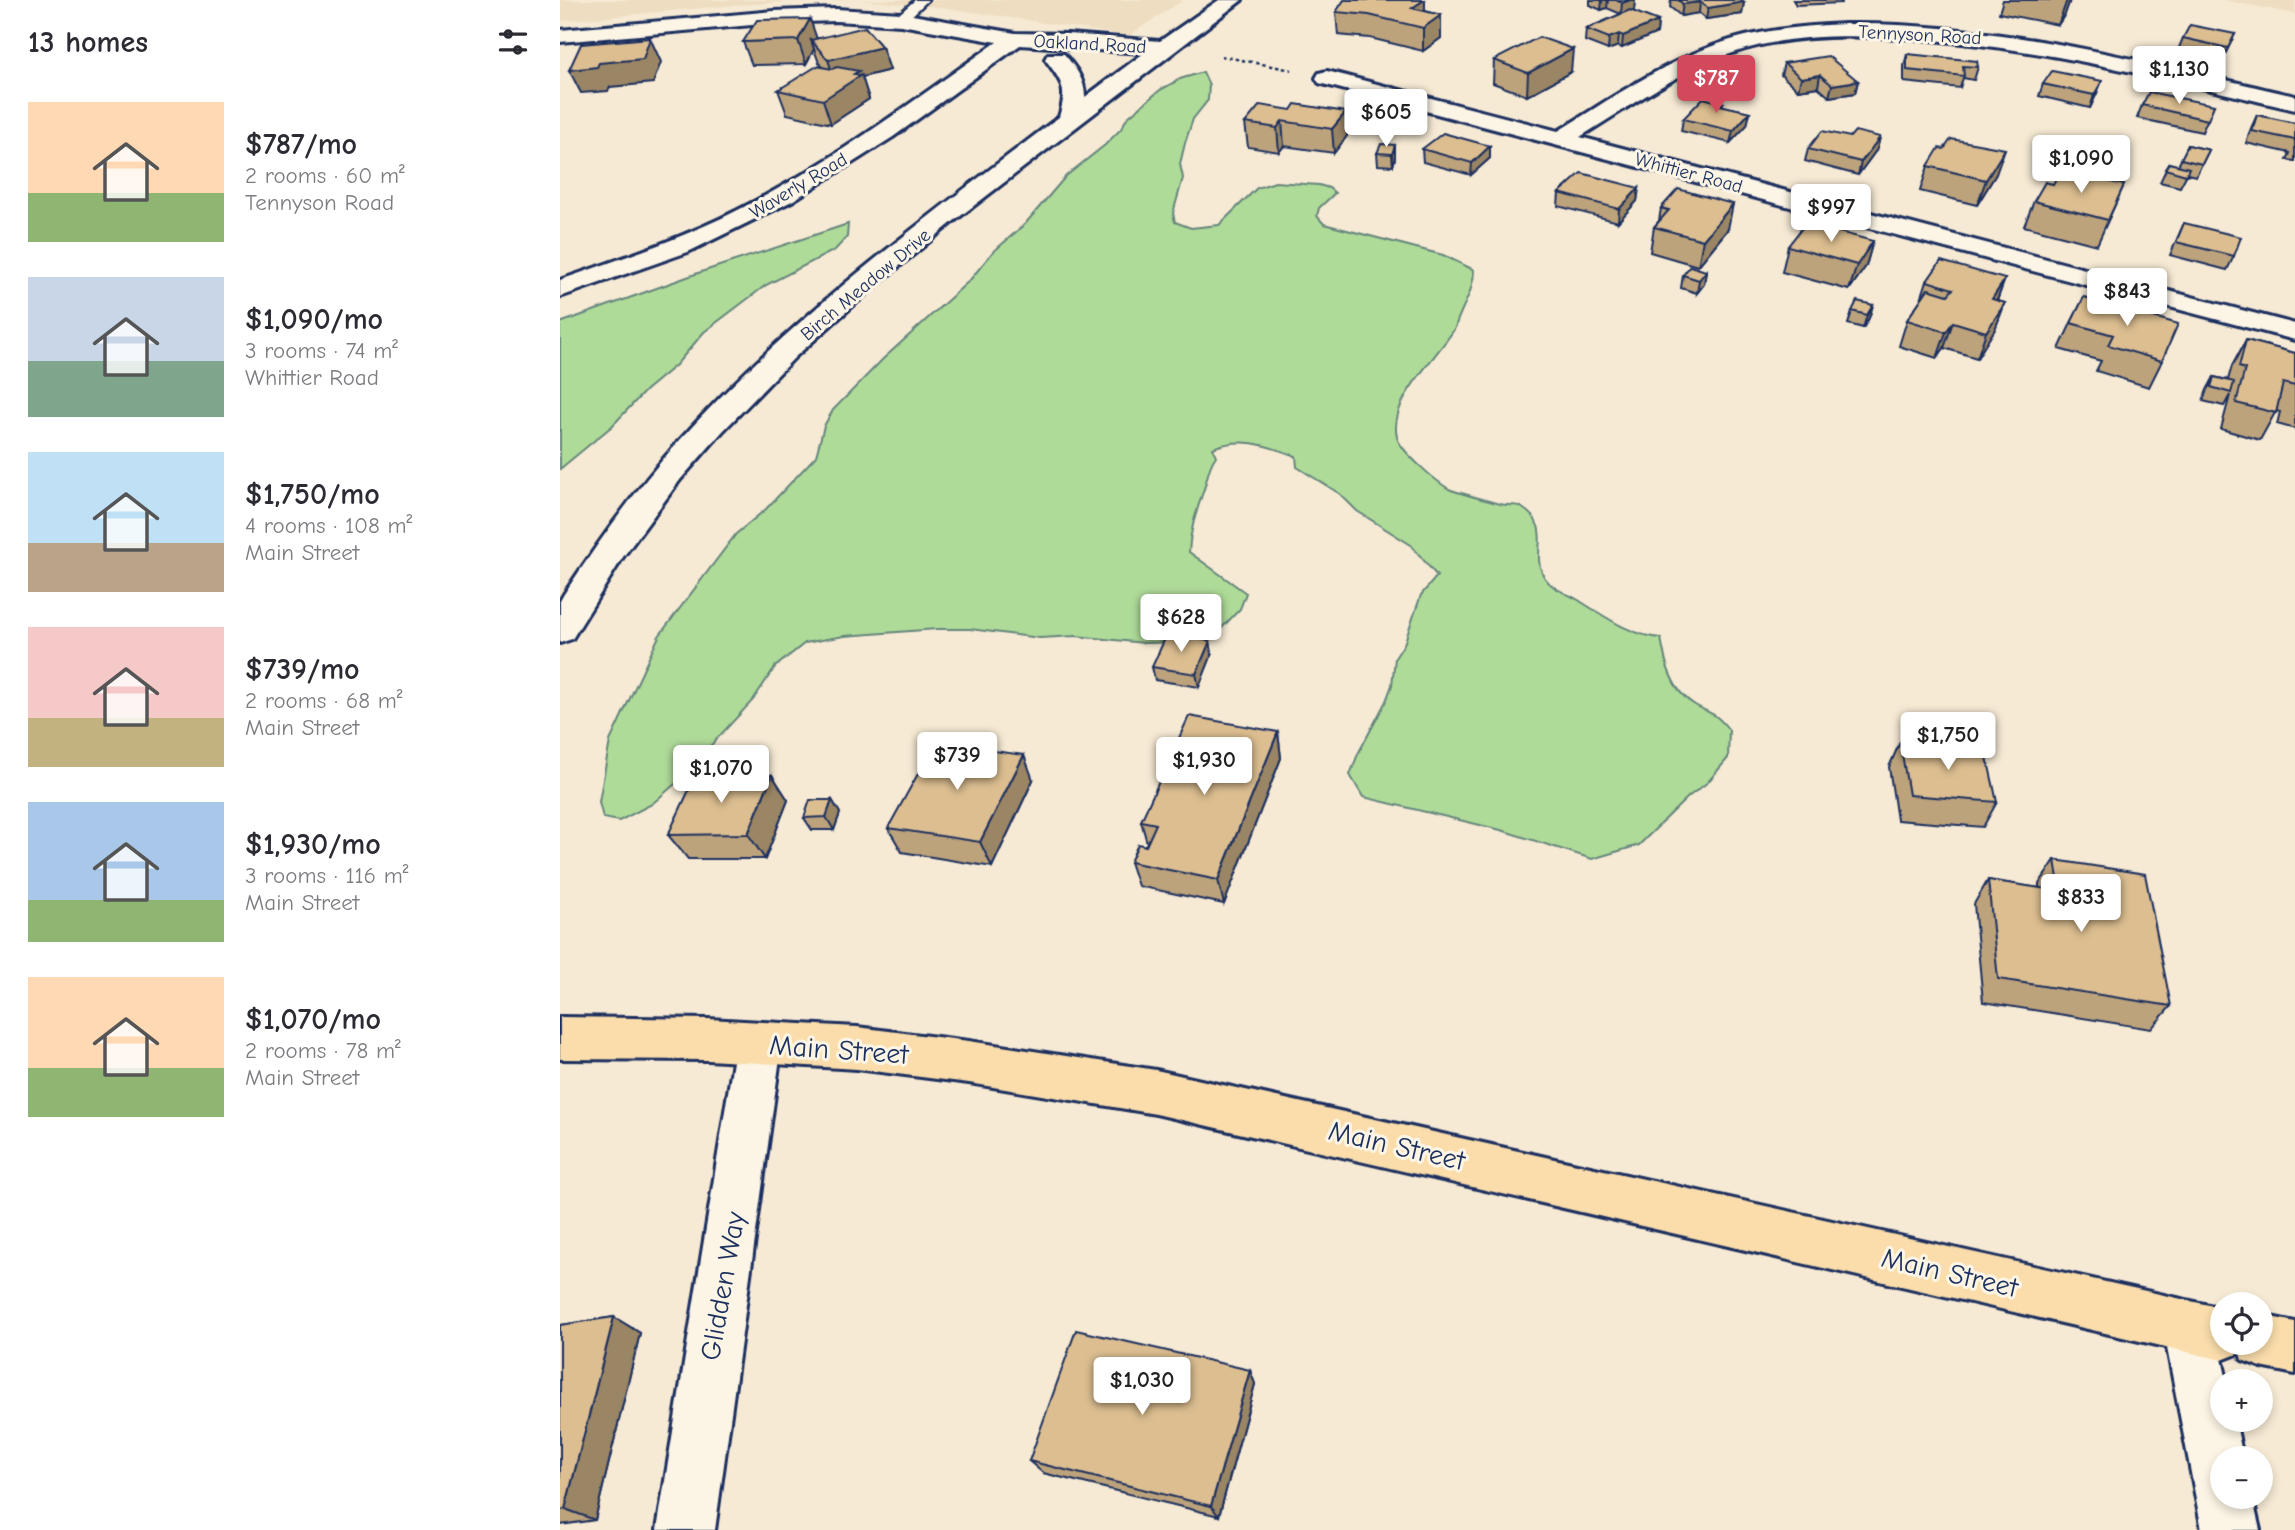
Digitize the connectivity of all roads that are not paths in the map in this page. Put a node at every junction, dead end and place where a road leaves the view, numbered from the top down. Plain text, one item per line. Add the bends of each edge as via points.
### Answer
1 (922, 0) edge
2 (1232, 0) edge
3 (1923, 10) dead end
4 (901, 19) junction
5 (1943, 33) junction
6 (560, 36) edge
7 (1015, 40) junction
8 (1165, 48) junction
9 (1056, 59) junction
10 (1087, 64) dead end
11 (1110, 68) dead end
12 (1133, 72) junction
13 (1327, 78) road end
14 (2295, 103) edge
15 (1069, 121) junction
16 (1563, 138) junction
17 (560, 289) edge
18 (2295, 332) edge
19 (560, 630) edge
20 (560, 1038) edge
21 (759, 1043) junction
22 (2206, 1330) edge
23 (2273, 1343) edge
24 (2295, 1348) edge
25 (2218, 1446) edge
26 (2226, 1509) edge
27 (686, 1530) edge
28 (2231, 1530) edge

1 - 4 lane
2 - 8 street, Birch Meadow Drive
3 - 5 street
4 - 6 street, Oakland Road via 797,15
4 - 7 street, Oakland Road
5 - 14 street, Tennyson Road via 2049,48
5 - 16 street, Tennyson Road via 1825,31 1734,46 1682,68
7 - 8 street, Oakland Road
7 - 9 street, Oakland Road
7 - 17 street, Waverly Road via 822,172 748,215
8 - 12 street, Birch Meadow Drive
9 - 10 street, Oakland Road
9 - 15 street, Oakland Road via 1075,87
11 - 12 street, Oakland Road
12 - 15 street, Birch Meadow Drive
13 - 16 street, Whittier Road
15 - 19 street, Birch Meadow Drive via 861,284 748,386 627,527
16 - 18 street, Whittier Road
20 - 21 main road, Main Street
21 - 22 main road, Main Street via 937,1057 1156,1092
21 - 27 street, Glidden Way
22 - 25 street
23 - 24 main road
26 - 28 street

